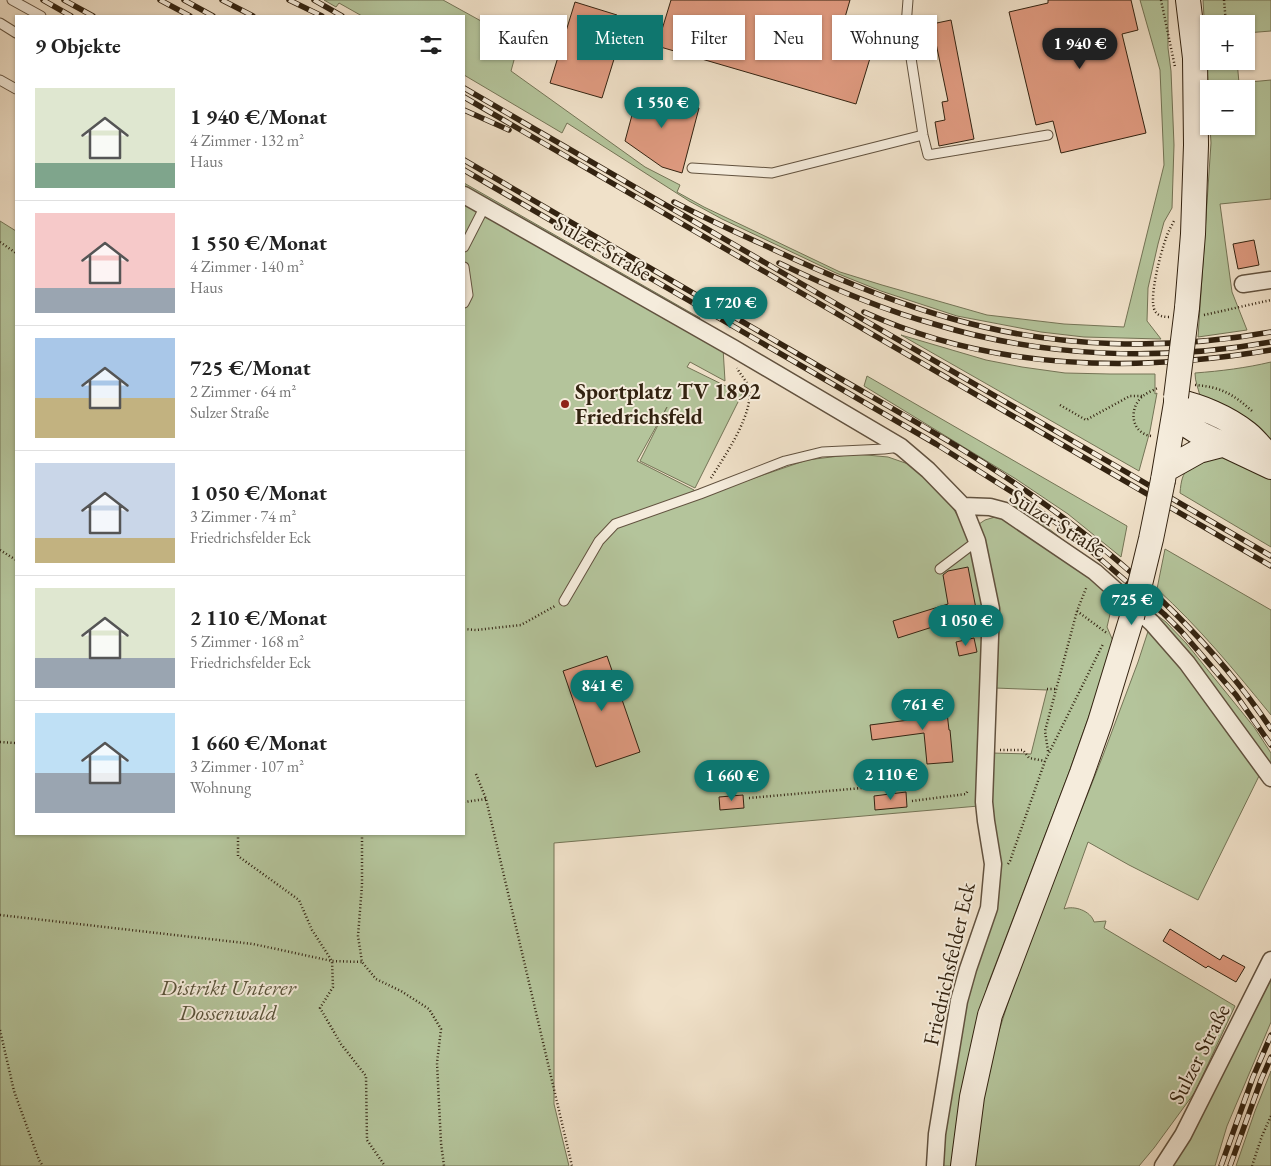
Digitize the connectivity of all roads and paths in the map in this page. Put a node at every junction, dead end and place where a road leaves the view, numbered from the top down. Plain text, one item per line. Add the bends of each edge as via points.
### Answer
1 (12, 0) edge
2 (908, 0) edge
3 (1161, 0) edge
4 (1188, 0) edge
5 (1224, 0) edge
6 (38, 15) edge
7 (1225, 15) edge
8 (0, 24) edge
9 (15, 32) edge
10 (1175, 69) dead end
11 (0, 80) edge
12 (15, 88) edge
13 (923, 134) junction
14 (1048, 135) dead end
15 (692, 168) dead end
16 (465, 196) edge
17 (485, 206) junction
18 (1177, 215) dead end
19 (1177, 224) dead end
20 (0, 242) edge
21 (465, 244) edge
22 (15, 251) edge
23 (465, 274) edge
24 (1271, 280) edge
25 (1243, 284) dead end
26 (465, 301) edge
27 (733, 348) junction
28 (1142, 396) dead end
29 (1060, 405) dead end
30 (1175, 405) junction
31 (1222, 445) junction
32 (901, 447) junction
33 (1271, 458) edge
34 (1271, 467) edge
35 (1164, 475) junction
36 (700, 494) junction
37 (963, 506) junction
38 (977, 541) junction
39 (0, 550) edge
40 (15, 559) edge
41 (940, 569) dead end
42 (1085, 589) dead end
43 (564, 601) joint
44 (1077, 611) junction
45 (465, 629) edge
46 (1108, 634) dead end
47 (1104, 642) dead end
48 (1047, 690) dead end
49 (1057, 690) junction
50 (0, 742) edge
51 (15, 743) edge
52 (986, 750) junction
53 (1048, 753) junction
54 (1045, 761) junction
55 (476, 774) dead end
56 (1271, 778) edge
57 (873, 787) dead end
58 (969, 789) dead end
59 (749, 798) dead end
60 (486, 799) junction
61 (912, 801) dead end
62 (465, 802) edge
63 (238, 835) edge
64 (362, 835) edge
65 (993, 874) junction
66 (0, 915) edge
67 (332, 961) junction
68 (362, 962) junction
69 (1270, 963) edge
70 (0, 1030) edge
71 (1271, 1116) edge
72 (43, 1166) edge
73 (384, 1166) edge
74 (444, 1166) edge
75 (572, 1166) edge
76 (935, 1166) edge
77 (963, 1166) edge
78 (1163, 1166) edge
79 (1252, 1166) edge

1 - 6 lane
2 - 13 lane via 906,26
3 - 10 path
4 - 30 main road, bridge via 1194,58 1196,145 1193,234
5 - 7 path
8 - 9 lane
11 - 12 lane
13 - 14 lane via 928,155
13 - 15 lane via 772,173
16 - 17 street, Sulzer Straße
17 - 21 lane
17 - 27 street, Sulzer Straße
18 - 19 path
20 - 22 path
23 - 26 lane via 468,295
24 - 25 street
27 - 32 street, Sulzer Straße
27 - 36 path via 732,361 748,386 749,401 734,441
28 - 29 path via 1130,396 1086,420
30 - 31 main road via 1193,430
30 - 33 main road via 1190,404 1234,424
30 - 35 main road
31 - 34 main road
31 - 35 main road via 1199,451
32 - 36 lane via 822,452 785,460
32 - 37 street, Sulzer Straße
35 - 77 main road, bridge via 1132,617 1100,722 990,1015 972,1097
36 - 43 lane via 615,524 599,541
37 - 38 street, Friedrichsfelder Eck
37 - 56 street, Sulzer Straße via 1005,511 1095,572 1152,623 1187,663
38 - 41 lane
38 - 52 street, Friedrichsfelder Eck via 991,609
39 - 40 path
42 - 44 path
43 - 45 path via 521,625
44 - 46 path
44 - 49 path
47 - 53 path
48 - 49 path
49 - 53 path via 1045,731
50 - 51 path
52 - 54 path via 1022,750 1029,758
52 - 65 street, Friedrichsfelder Eck via 984,802
53 - 54 path
54 - 65 path via 1010,861 1005,868
55 - 60 path
57 - 59 path
58 - 61 path via 966,794
60 - 62 path
60 - 75 path
63 - 67 path via 238,856 299,900 312,930
64 - 68 path via 358,936
65 - 76 street, Friedrichsfelder Eck via 989,908 959,1001 937,1134
66 - 67 path via 253,944
67 - 68 path
67 - 73 path via 333,987 320,1008 341,1044 366,1076 367,1140
68 - 74 path via 376,979 429,1009 441,1029 437,1063
69 - 78 street, Sulzer Straße via 1183,1135
70 - 72 path via 14,1092
71 - 79 path

